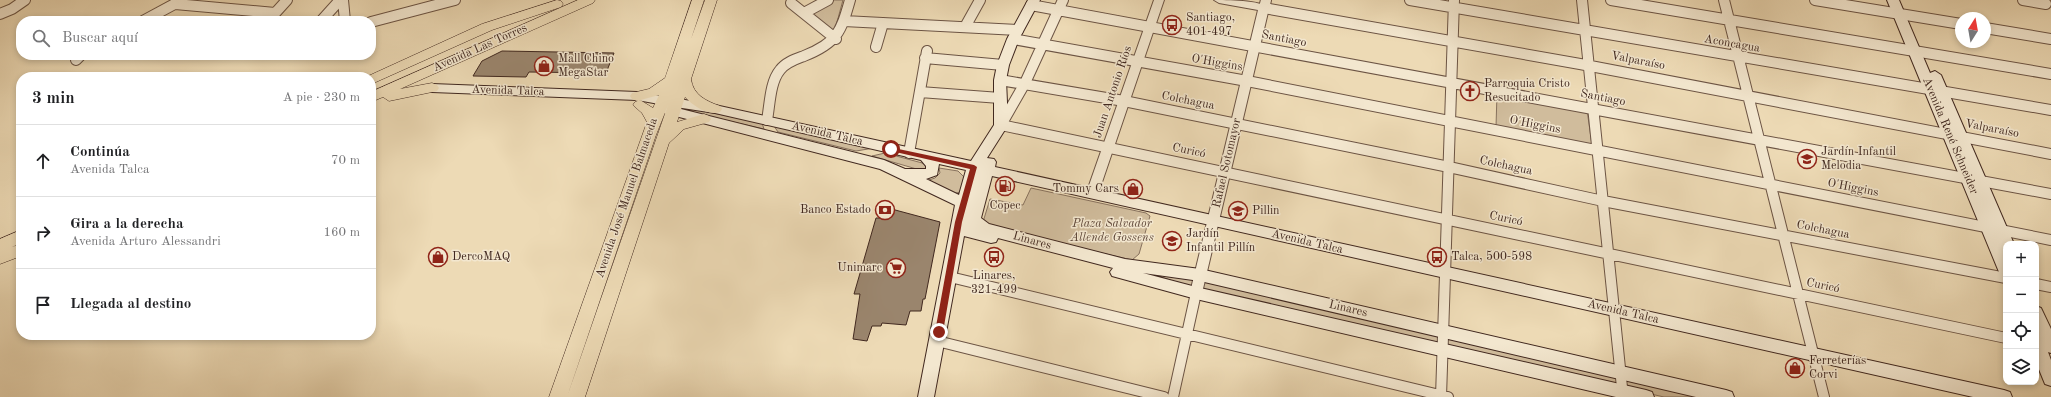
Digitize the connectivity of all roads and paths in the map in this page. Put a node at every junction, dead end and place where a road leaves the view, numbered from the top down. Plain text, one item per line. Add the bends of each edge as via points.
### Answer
1 (25, 0) edge
2 (287, 0) edge
3 (340, 0) edge
4 (343, 0) edge
5 (455, 0) edge
6 (558, 0) edge
7 (569, 0) edge
8 (589, 0) edge
9 (698, 0) edge
10 (711, 0) edge
11 (828, 0) edge
12 (850, 0) edge
13 (980, 0) edge
14 (1063, 0) edge
15 (1159, 0) edge
16 (1219, 0) edge
17 (1410, 0) edge
18 (1582, 0) edge
19 (1611, 0) edge
20 (1724, 0) edge
21 (1815, 0) edge
22 (1893, 0) edge
23 (1903, 0) edge
24 (2023, 0) edge
25 (178, 2) edge
26 (791, 3) dead end
27 (1033, 3) edge
28 (1265, 4) edge
29 (1454, 4) edge
30 (2048, 6) edge
31 (1059, 10) junction
32 (537, 11) junction
33 (275, 13) junction
34 (804, 13) junction
35 (0, 14) edge
36 (1904, 14) junction
37 (152, 16) edge
38 (272, 16) edge
39 (326, 16) edge
40 (345, 16) edge
41 (1729, 20) junction
42 (376, 21) edge
43 (844, 21) junction
44 (883, 23) junction
45 (1955, 23) edge
46 (965, 27) junction
47 (1150, 27) junction
48 (1991, 29) edge
49 (1585, 31) junction
50 (1016, 35) junction
51 (836, 39) junction
52 (2051, 39) edge
53 (1453, 40) junction
54 (1042, 45) junction
55 (1255, 46) junction
56 (876, 47) dead end
57 (1920, 52) junction
58 (1738, 57) junction
59 (1138, 62) junction
60 (1003, 65) junction
61 (1589, 65) junction
62 (435, 68) junction
63 (2051, 74) edge
64 (376, 77) edge
65 (684, 79) junction
66 (1000, 80) junction
67 (670, 81) junction
68 (1247, 81) junction
69 (1025, 83) junction
70 (1451, 83) junction
71 (392, 88) junction
72 (432, 88) junction
73 (376, 89) edge
74 (920, 92) junction
75 (1937, 92) junction
76 (376, 95) edge
77 (1748, 96) junction
78 (1000, 98) junction
79 (376, 100) edge
80 (639, 100) junction
81 (1124, 101) junction
82 (668, 105) junction
83 (715, 109) junction
84 (1594, 109) junction
85 (2051, 110) edge
86 (704, 119) junction
87 (767, 120) junction
88 (654, 121) junction
89 (1450, 122) junction
90 (1237, 124) junction
91 (999, 129) junction
92 (773, 136) junction
93 (1956, 136) junction
94 (1759, 140) junction
95 (663, 142) junction
96 (1108, 148) junction
97 (1598, 151) junction
98 (909, 153) junction
99 (2051, 154) edge
100 (926, 157) junction
101 (1448, 167) junction
102 (980, 169) junction
103 (900, 172) junction
104 (1225, 172) junction
105 (1975, 180) junction
106 (1771, 185) junction
107 (1092, 194) junction
108 (2051, 194) edge
109 (1603, 200) junction
110 (963, 203) junction
111 (1447, 219) junction
112 (1213, 221) junction
113 (967, 224) junction
114 (1994, 229) junction
115 (1784, 236) junction
116 (16, 238) edge
117 (2051, 240) edge
118 (2004, 241) edge
119 (0, 246) edge
120 (16, 252) edge
121 (1609, 254) junction
122 (0, 258) edge
123 (2003, 261) edge
124 (951, 270) junction
125 (1445, 272) junction
126 (1200, 275) junction
127 (2003, 277) edge
128 (2039, 285) edge
129 (2051, 287) edge
130 (1196, 293) junction
131 (1798, 294) junction
132 (1614, 310) junction
133 (2036, 313) edge
134 (1443, 331) junction
135 (1187, 334) junction
136 (2003, 337) edge
137 (937, 341) junction
138 (2042, 345) edge
139 (1442, 350) junction
140 (1814, 355) junction
141 (1621, 373) junction
142 (2051, 379) edge
143 (1623, 394) edge
144 (1443, 396) edge
145 (558, 397) edge
146 (576, 397) edge
147 (926, 397) edge
148 (1164, 397) edge
149 (1173, 397) edge
150 (1646, 397) edge
151 (1726, 397) edge
152 (1824, 397) edge
153 (2004, 397) edge

1 - 35 street
2 - 33 street
3 - 39 street
4 - 40 street
5 - 42 street
6 - 32 main road
7 - 32 main road, Avenida Las Torres
8 - 62 main road, Avenida Las Torres
9 - 67 main road, Avenida José Manuel Balmaceda
10 - 65 main road, Avenida José Manuel Balmaceda
11 - 34 street
12 - 43 street
13 - 46 street
14 - 31 street
15 - 47 street, Juan Antonio Ríos
16 - 28 street, Valparaíso
17 - 29 street, Aconcagua
18 - 49 street
19 - 41 street
20 - 41 street
21 - 36 street
22 - 36 main road, Avenida René Schneider
23 - 36 main road, Avenida René Schneider
24 - 30 street
25 - 33 street
25 - 37 street
26 - 34 street
27 - 31 street, Santiago
27 - 50 main road
28 - 53 street, Valparaíso
28 - 55 street, Rafael Sotomayor
29 - 49 street, Aconcagua
29 - 53 street
31 - 47 street, Santiago
31 - 54 street
32 - 64 main road, Avenida Las Torres via 482,29
33 - 38 street
34 - 51 street
36 - 45 street
36 - 57 main road, Avenida René Schneider
41 - 57 street
41 - 58 street
43 - 44 street, O'Higgins
43 - 51 street
44 - 46 street, O'Higgins
44 - 56 street
46 - 50 street, O'Higgins
47 - 55 street, Santiago
47 - 59 street, Juan Antonio Ríos
48 - 52 street
49 - 58 street, Aconcagua
49 - 61 street
50 - 54 street, O'Higgins
50 - 60 main road
51 - 87 street via 820,50 791,61 781,68 777,75
53 - 61 street, Valparaíso
53 - 70 street
54 - 59 street, O'Higgins
54 - 69 street
55 - 68 street, Rafael Sotomayor
55 - 70 street, Santiago
57 - 63 street
57 - 75 main road, Avenida René Schneider
58 - 75 street, Aconcagua
58 - 77 street
59 - 68 street, O'Higgins
59 - 81 street, Juan Antonio Ríos
60 - 66 main road
60 - 74 street via 926,55
61 - 77 street, Valparaíso
61 - 84 street
62 - 71 main road, Avenida Las Torres
62 - 72 main road via 430,79
65 - 82 main road, Avenida José Manuel Balmaceda
65 - 83 main road via 691,96 703,105
66 - 69 street, Colchagua
66 - 78 main road
67 - 80 main road
67 - 82 main road, Avenida José Manuel Balmaceda
68 - 89 street, O'Higgins
68 - 90 street, Rafael Sotomayor
69 - 81 street, Colchagua
69 - 91 street
70 - 84 street, Santiago
70 - 89 street
71 - 72 main road
71 - 73 main road
71 - 76 main road, Avenida Las Torres
72 - 79 main road
72 - 80 main road, Avenida Talca via 585,94
74 - 78 street
74 - 98 street
75 - 85 street, Aconcagua
75 - 93 main road, Avenida René Schneider
77 - 93 street, Valparaíso
77 - 94 street
78 - 91 main road
80 - 82 main road, Avenida Talca
80 - 88 main road
81 - 90 street, Colchagua
81 - 96 street, Juan Antonio Ríos
82 - 83 main road, Avenida Talca
82 - 86 main road, Avenida Talca
82 - 88 main road, Avenida José Manuel Balmaceda
82 - 95 main road, Avenida José Manuel Balmaceda
83 - 87 main road, Avenida Talca
84 - 94 street, Santiago
84 - 97 street
86 - 92 main road, Avenida Talca
86 - 95 main road via 679,126
87 - 92 main road
87 - 98 main road, Avenida Talca
88 - 145 main road, Avenida José Manuel Balmaceda
89 - 97 street, O'Higgins
89 - 101 street
90 - 101 street, Colchagua
90 - 104 street, Rafael Sotomayor
91 - 96 street, Curicó
91 - 102 main road
92 - 103 main road, Avenida Talca via 858,157
93 - 99 street, Valparaíso
93 - 105 main road, Avenida René Schneider
94 - 105 street, Santiago
94 - 106 street
95 - 146 main road, Avenida José Manuel Balmaceda
96 - 104 street, Curicó
96 - 107 street, Juan Antonio Ríos
97 - 106 street, O'Higgins
97 - 109 street
98 - 100 main road, Avenida Talca
100 - 102 main road, Avenida Talca
100 - 103 main road via 934,167 929,173 924,175
101 - 109 street, Colchagua
101 - 111 street
102 - 107 main road, Avenida Talca
102 - 110 main road
102 - 113 main road
103 - 110 main road, Avenida Talca
104 - 111 street, Curicó
104 - 112 street, Rafael Sotomayor
105 - 108 street, Santiago
105 - 114 main road, Avenida René Schneider
106 - 114 street, O'Higgins
106 - 115 street
107 - 112 main road, Avenida Talca
109 - 115 street, Colchagua
109 - 121 street
110 - 113 main road
111 - 121 street, Curicó
111 - 125 street
112 - 125 main road, Avenida Talca
112 - 126 street, Rafael Sotomayor
113 - 124 main road
113 - 126 main road, Linares via 1125,265
113 - 130 main road, Linares
114 - 117 street, O'Higgins
114 - 118 main road, Avenida René Schneider
114 - 123 main road, Avenida René Schneider
115 - 127 street, Colchagua
115 - 131 street
116 - 119 main road
120 - 122 main road
121 - 131 street, Curicó
121 - 132 street
124 - 135 street
124 - 137 main road
125 - 132 main road, Avenida Talca
125 - 134 street
126 - 130 street, Rafael Sotomayor
126 - 134 main road, Linares
128 - 129 street
130 - 135 street, Rafael Sotomayor
130 - 139 main road, Linares
131 - 136 street, Curicó
131 - 140 street
132 - 140 main road, Avenida Talca
132 - 141 street
133 - 138 main road
134 - 139 street
134 - 141 main road, Linares
135 - 144 street
135 - 149 street, Rafael Sotomayor
137 - 147 main road
137 - 148 street
138 - 142 main road
139 - 143 main road, Linares
139 - 144 street
140 - 152 street
140 - 153 main road, Avenida Talca
141 - 143 street
141 - 151 main road, Linares
143 - 150 main road, Linares

